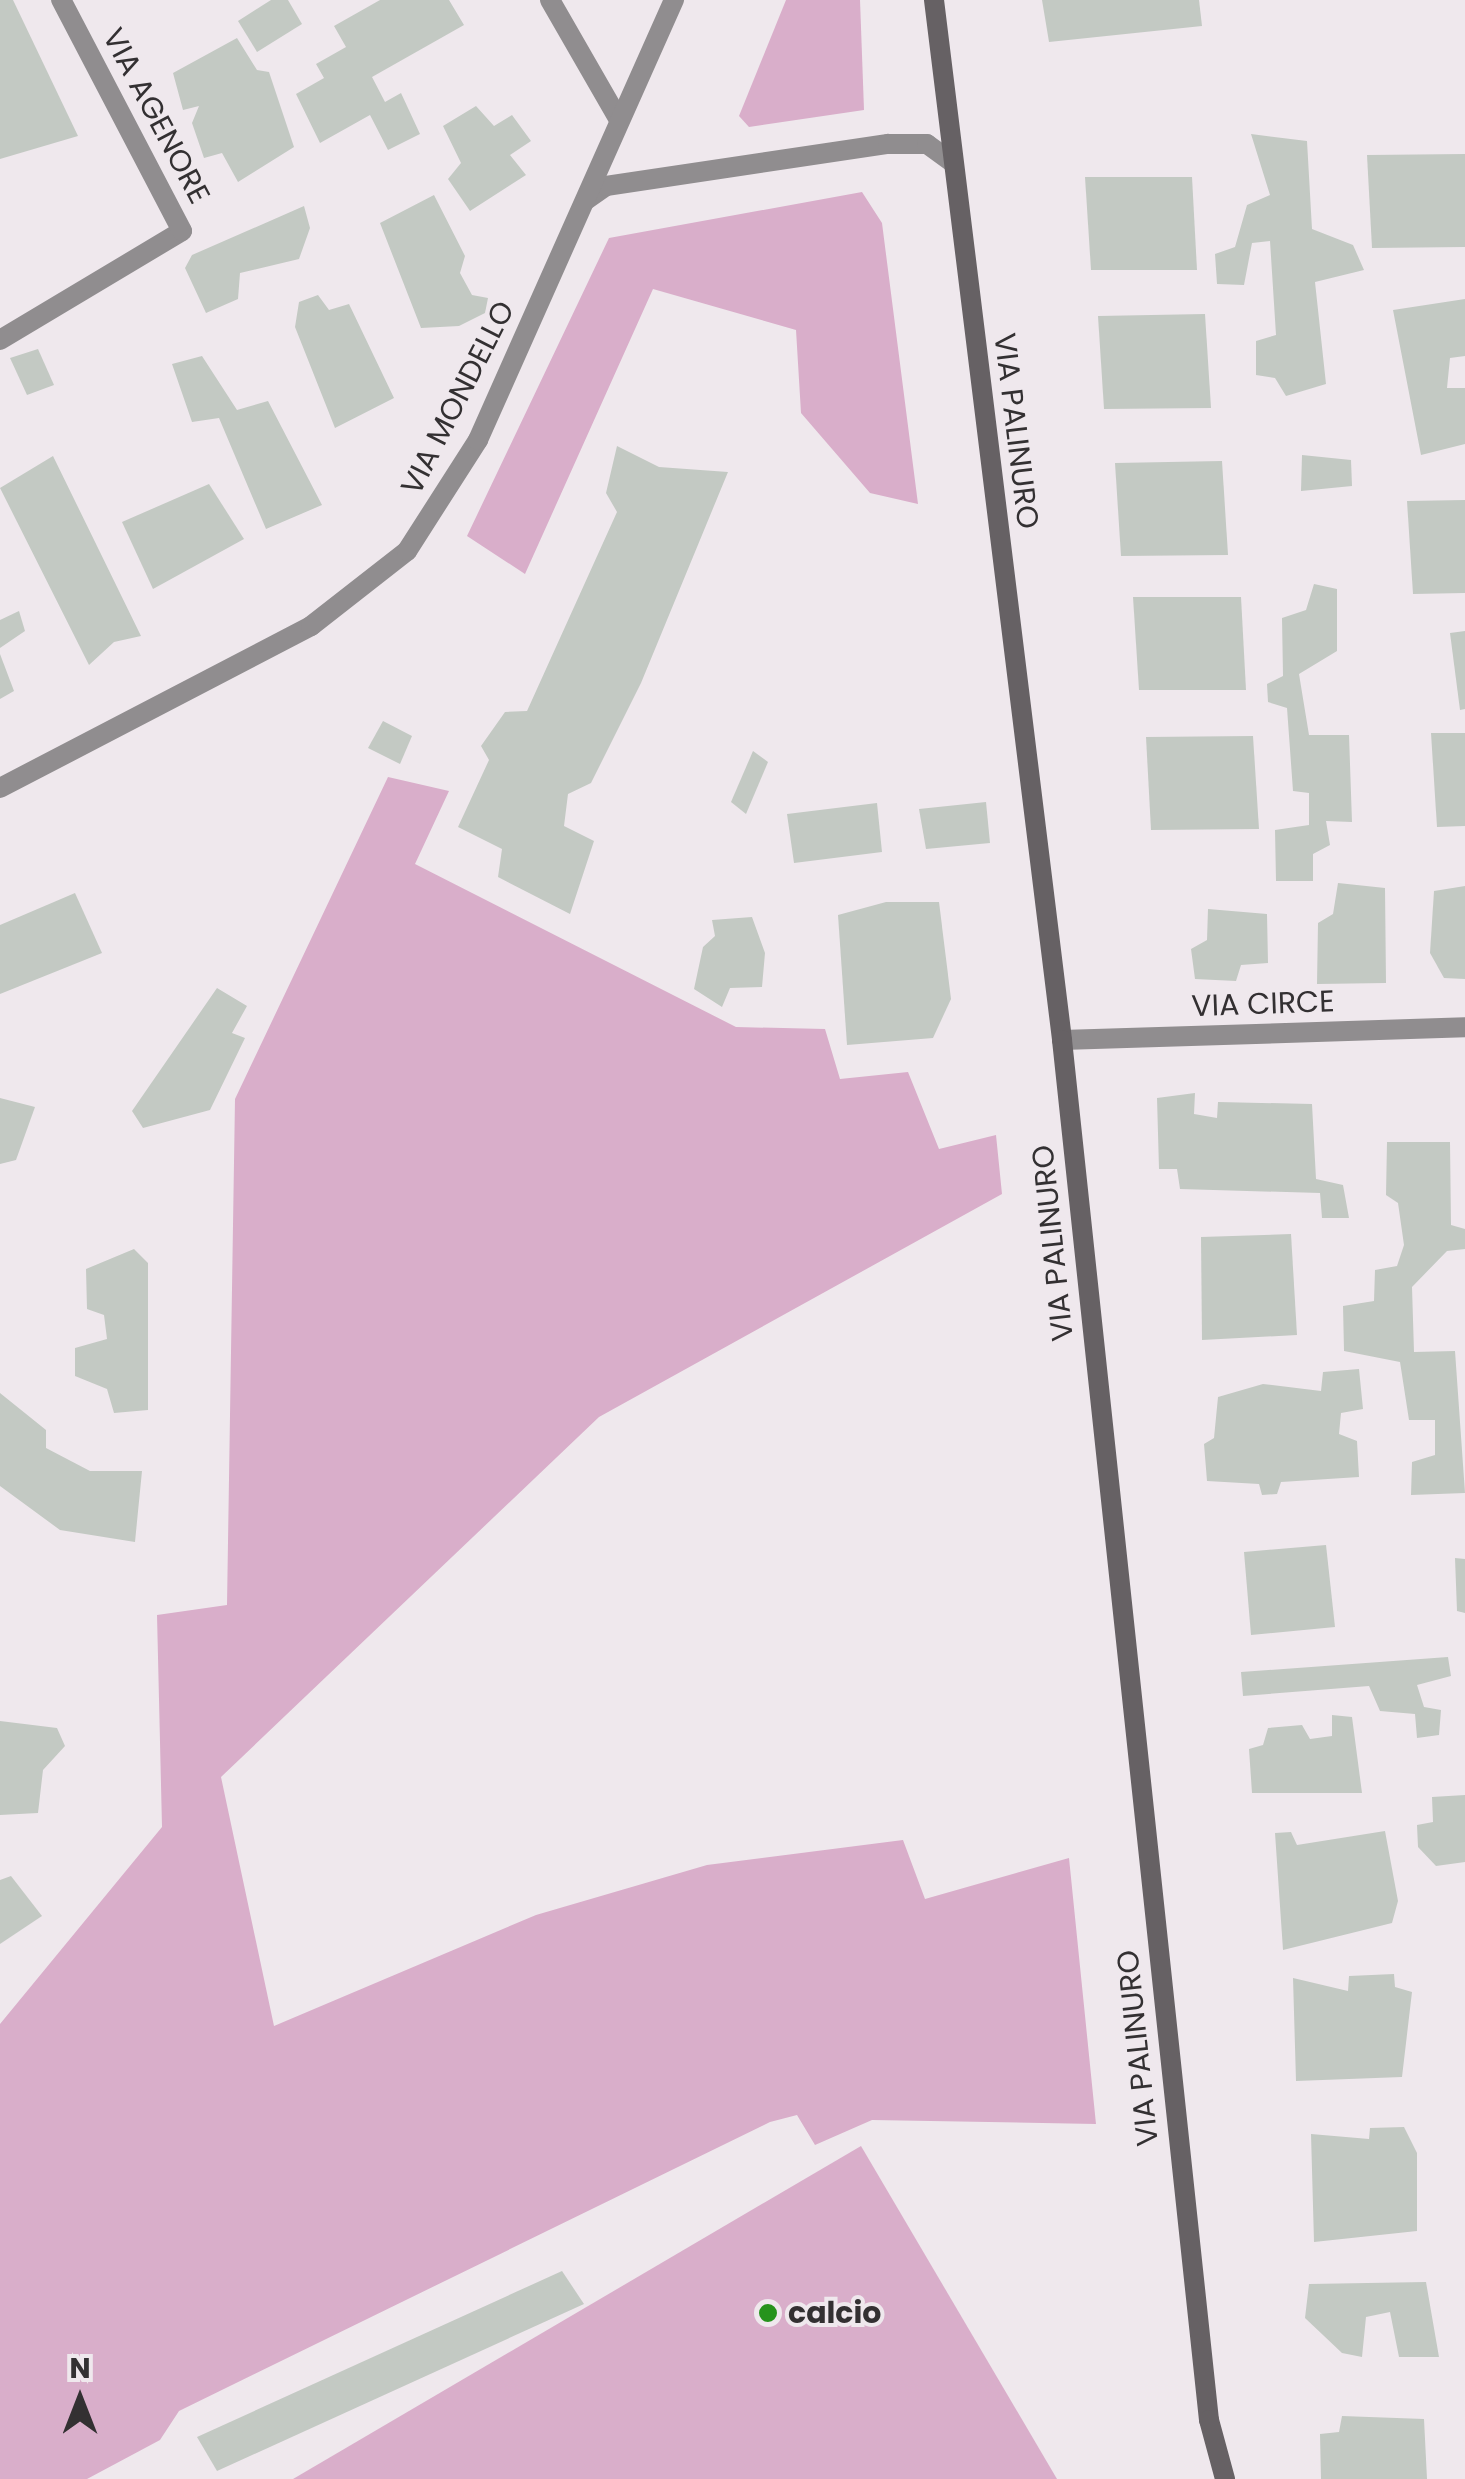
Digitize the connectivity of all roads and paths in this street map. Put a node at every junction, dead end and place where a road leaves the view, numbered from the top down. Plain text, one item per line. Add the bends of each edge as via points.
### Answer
1 (61, 0) edge
2 (550, 0) edge
3 (674, 0) edge
4 (934, 0) edge
5 (619, 120) junction
6 (952, 162) junction
7 (584, 202) junction
8 (0, 340) edge
9 (0, 788) edge
10 (1465, 1027) edge
11 (1062, 1040) junction
12 (1225, 2479) edge

1 - 8 street, VIA AGENORE via 182,231
2 - 5 street
3 - 5 street, VIA MONDELLO
4 - 6 main road, VIA PALINURO
5 - 7 street, VIA MONDELLO
6 - 7 street via 927,144 888,144 606,186
6 - 11 main road, VIA PALINURO
7 - 9 street, VIA MONDELLO via 478,440 408,551 368,586 233,671
10 - 11 street, VIA CIRCE
11 - 12 main road, VIA PALINURO via 1205,2385

